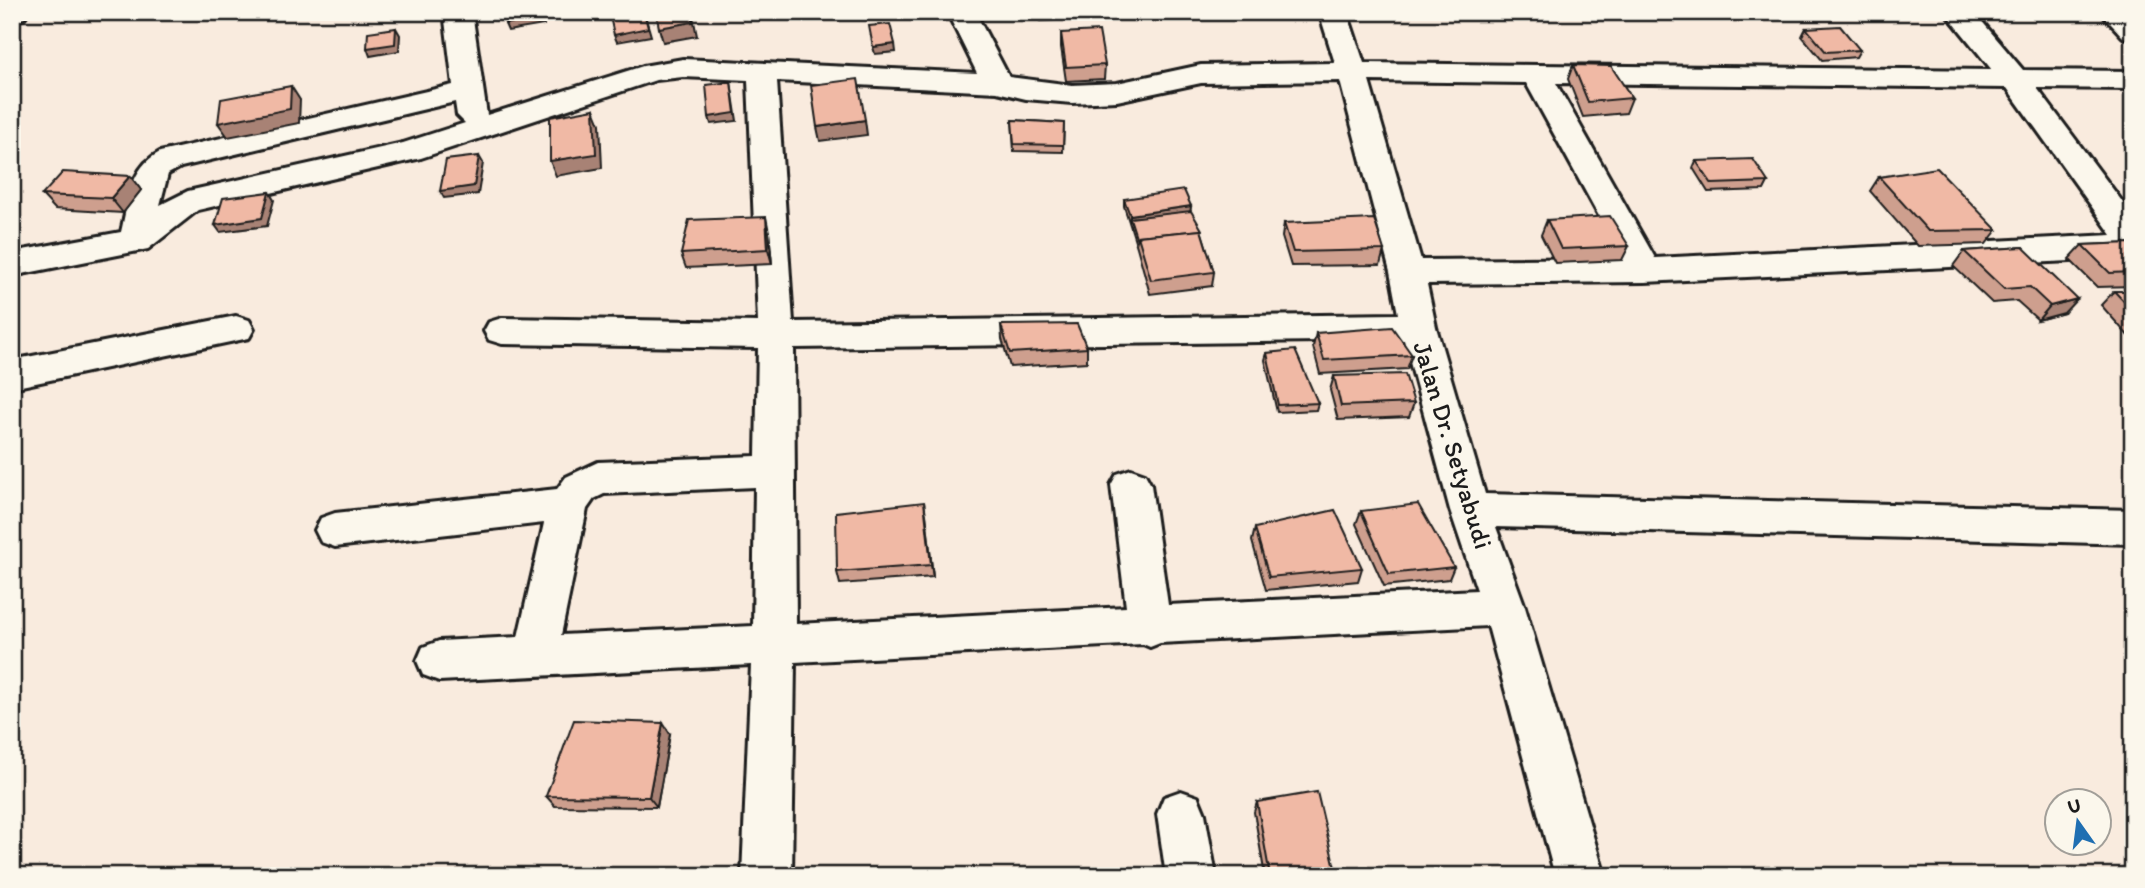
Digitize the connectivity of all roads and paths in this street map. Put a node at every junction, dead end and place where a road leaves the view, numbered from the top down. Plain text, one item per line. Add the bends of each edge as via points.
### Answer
1 (458, 12) edge
2 (961, 12) edge
3 (1333, 12) edge
4 (1959, 12) edge
5 (2115, 12) edge
6 (2133, 31) edge
7 (762, 71) junction
8 (1353, 72) junction
9 (1536, 74) junction
10 (2016, 80) junction
11 (2133, 80) edge
12 (997, 83) junction
13 (468, 90) junction
14 (474, 131) junction
15 (2133, 240) edge
16 (135, 241) junction
17 (2133, 246) edge
18 (12, 264) edge
19 (1645, 270) junction
20 (1407, 272) junction
21 (1418, 327) junction
22 (236, 329) dead end
23 (502, 331) dead end
24 (776, 335) junction
25 (12, 373) edge
26 (773, 471) junction
27 (1131, 485) dead end
28 (568, 504) junction
29 (1470, 510) junction
30 (2133, 527) edge
31 (335, 530) dead end
32 (1504, 607) junction
33 (1150, 628) junction
34 (774, 646) junction
35 (535, 657) junction
36 (439, 662) dead end
37 (1181, 814) dead end
38 (766, 876) edge
39 (1191, 876) edge
40 (1580, 876) edge

1 - 13 street
2 - 12 street
3 - 8 street, Jalan Dr. Setyabudi
4 - 10 street
5 - 6 street
7 - 12 street
7 - 14 street via 683,68 653,72
7 - 24 street
8 - 9 street
8 - 12 street via 1201,74 1117,92 1072,94
8 - 20 street, Jalan Dr. Setyabudi
9 - 10 street
9 - 19 street
10 - 11 street
10 - 15 street
13 - 14 street
13 - 16 street via 171,159 156,167 150,177
14 - 16 street via 411,151 188,202
16 - 18 street
17 - 19 street
19 - 20 street
20 - 21 street, Jalan Dr. Setyabudi
21 - 24 street
21 - 29 street, Jalan Dr. Setyabudi
22 - 25 street
23 - 24 street
24 - 26 street
26 - 28 street via 598,478 580,488
26 - 34 street
27 - 33 street
28 - 31 street
28 - 35 street
29 - 30 street
29 - 32 street, Jalan Dr. Setyabudi
32 - 33 street
32 - 40 street, Jalan Dr. Setyabudi
33 - 34 street
34 - 35 street
34 - 38 street
35 - 36 street
37 - 39 street

